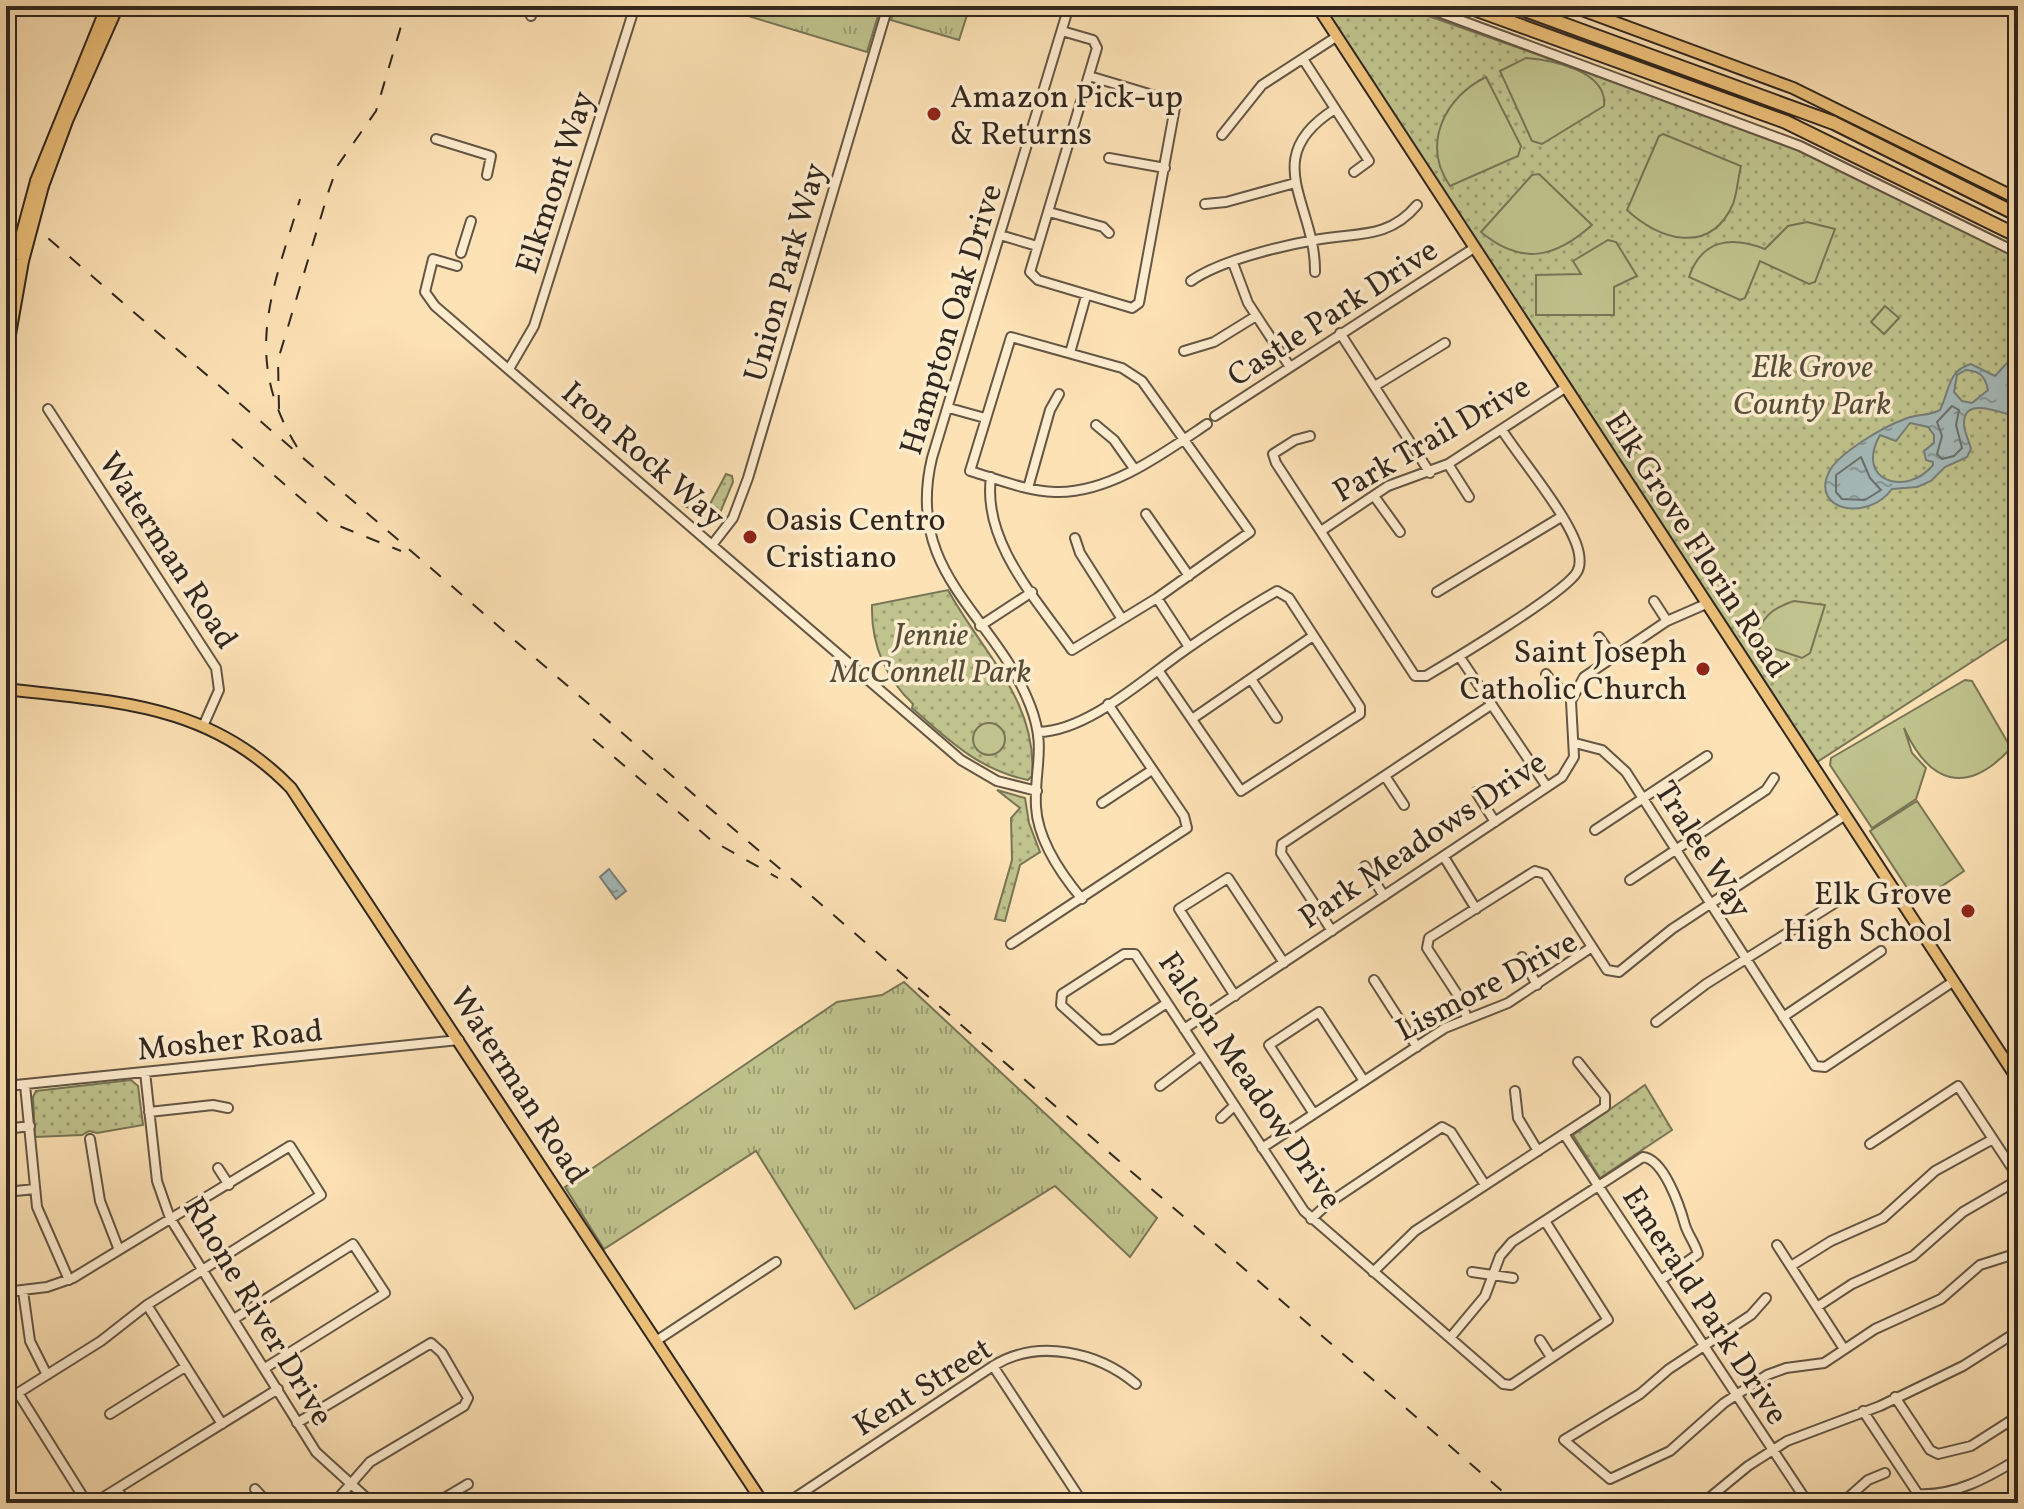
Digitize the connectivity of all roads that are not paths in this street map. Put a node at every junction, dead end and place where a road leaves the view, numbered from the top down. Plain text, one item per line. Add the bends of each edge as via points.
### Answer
1 (107, 6) edge
2 (118, 6) edge
3 (534, 6) edge
4 (635, 6) edge
5 (888, 6) edge
6 (1069, 6) edge
7 (1316, 6) edge
8 (1422, 6) edge
9 (1466, 6) edge
10 (1514, 6) edge
11 (1571, 6) edge
12 (531, 16) dead end
13 (1062, 31) junction
14 (1336, 37) junction
15 (1303, 59) junction
16 (1089, 76) junction
17 (1335, 109) junction
18 (1222, 135) dead end
19 (436, 139) dead end
20 (1109, 158) dead end
21 (1165, 168) junction
22 (1354, 172) dead end
23 (487, 175) dead end
24 (1295, 183) junction
25 (39, 184) junction
26 (2018, 199) edge
27 (1205, 204) dead end
28 (1417, 205) dead end
29 (1049, 212) junction
30 (2018, 215) edge
31 (471, 221) dead end
32 (1109, 233) dead end
33 (1000, 235) junction
34 (2018, 236) edge
35 (1312, 240) junction
36 (1037, 246) junction
37 (1474, 248) junction
38 (461, 253) dead end
39 (2018, 253) edge
40 (20, 258) junction
41 (1233, 263) junction
42 (457, 266) dead end
43 (1315, 272) dead end
44 (1191, 281) dead end
45 (1086, 296) junction
46 (6, 304) edge
47 (1256, 316) junction
48 (1340, 333) junction
49 (1445, 343) dead end
50 (1184, 351) dead end
51 (1070, 353) junction
52 (1290, 367) junction
53 (509, 369) junction
54 (6, 384) edge
55 (1375, 386) junction
56 (1565, 388) junction
57 (1059, 394) dead end
58 (949, 408) junction
59 (48, 409) dead end
60 (1215, 416) dead end
61 (985, 418) junction
62 (1207, 424) dead end
63 (1096, 425) dead end
64 (1502, 430) junction
65 (1310, 436) dead end
66 (1184, 439) junction
67 (1448, 464) junction
68 (1133, 467) junction
69 (1430, 473) junction
70 (991, 477) junction
71 (1028, 488) junction
72 (1374, 496) junction
73 (1469, 497) dead end
74 (1146, 514) dead end
75 (1561, 517) junction
76 (1321, 531) junction
77 (1400, 532) dead end
78 (1075, 538) dead end
79 (712, 545) junction
80 (1189, 576) junction
81 (1032, 592) junction
82 (1437, 592) dead end
83 (1157, 598) junction
84 (1654, 601) dead end
85 (1706, 604) junction
86 (1122, 619) junction
87 (1667, 621) junction
88 (980, 626) junction
89 (1313, 636) junction
90 (1599, 637) dead end
91 (1189, 647) junction
92 (1459, 656) junction
93 (1613, 657) junction
94 (1158, 670) junction
95 (1546, 674) dead end
96 (1251, 679) junction
97 (6, 689) edge
98 (1573, 696) junction
99 (1108, 704) junction
100 (1491, 705) junction
101 (1277, 718) dead end
102 (1192, 719) junction
103 (204, 724) junction
104 (1038, 732) junction
105 (1575, 743) junction
106 (1707, 756) dead end
107 (1152, 770) junction
108 (1385, 776) junction
109 (1774, 778) dead end
110 (1547, 787) junction
111 (1037, 791) junction
112 (1476, 792) dead end
113 (1643, 798) junction
114 (1102, 803) dead end
115 (1404, 805) dead end
116 (1844, 816) junction
117 (1495, 822) junction
118 (1595, 830) dead end
119 (1677, 849) junction
120 (1444, 857) junction
121 (1365, 866) dead end
122 (1630, 880) dead end
123 (1384, 896) junction
124 (1846, 896) dead end
125 (1082, 899) junction
126 (1712, 903) junction
127 (1476, 909) junction
128 (1332, 931) junction
129 (1011, 944) dead end
130 (1592, 947) junction
131 (1881, 951) dead end
132 (1522, 957) dead end
133 (1745, 959) junction
134 (1284, 963) junction
135 (1374, 980) dead end
136 (1954, 981) junction
137 (1537, 985) junction
138 (1235, 996) junction
139 (1167, 1003) junction
140 (1783, 1017) junction
141 (1467, 1018) junction
142 (1656, 1022) dead end
143 (1184, 1029) junction
144 (459, 1040) junction
145 (1417, 1047) junction
146 (1201, 1055) junction
147 (1578, 1062) dead end
148 (145, 1072) junction
149 (2018, 1080) edge
150 (1364, 1081) junction
151 (25, 1085) junction
152 (6, 1086) edge
153 (1160, 1086) dead end
154 (1515, 1091) dead end
155 (1234, 1106) junction
156 (228, 1108) dead end
157 (149, 1112) junction
158 (1314, 1114) junction
159 (1221, 1118) dead end
160 (30, 1126) junction
161 (6, 1129) edge
162 (1564, 1134) junction
163 (90, 1139) dead end
164 (1993, 1139) junction
165 (1870, 1144) dead end
166 (1262, 1148) junction
167 (1538, 1151) junction
168 (218, 1168) dead end
169 (2018, 1178) edge
170 (229, 1185) junction
171 (1485, 1185) junction
172 (1598, 1185) junction
173 (35, 1189) junction
174 (6, 1192) edge
175 (170, 1218) junction
176 (1311, 1219) junction
177 (1545, 1221) junction
178 (1777, 1245) dead end
179 (119, 1250) junction
180 (2018, 1253) edge
181 (776, 1262) dead end
182 (1791, 1266) junction
183 (203, 1270) junction
184 (1373, 1272) junction
185 (1472, 1272) dead end
186 (1493, 1276) junction
187 (1513, 1278) dead end
188 (69, 1280) junction
189 (1661, 1280) junction
190 (23, 1291) junction
191 (6, 1292) edge
192 (1766, 1298) dead end
193 (147, 1305) junction
194 (1817, 1307) junction
195 (234, 1319) junction
196 (2018, 1331) edge
197 (1450, 1338) junction
198 (1540, 1340) dead end
199 (656, 1341) junction
200 (1704, 1346) junction
201 (1844, 1349) junction
202 (1551, 1357) junction
203 (993, 1366) junction
204 (185, 1367) junction
205 (265, 1368) junction
206 (47, 1375) junction
207 (1136, 1384) dead end
208 (278, 1389) junction
209 (1736, 1394) junction
210 (1895, 1397) junction
211 (1863, 1411) junction
212 (110, 1414) dead end
213 (2018, 1416) edge
214 (297, 1423) junction
215 (222, 1424) junction
216 (1773, 1450) junction
217 (2018, 1459) edge
218 (1885, 1473) dead end
219 (468, 1484) dead end
220 (350, 1485) junction
221 (117, 1489) junction
222 (255, 1489) dead end
223 (1958, 1489) junction
224 (87, 1503) edge
225 (94, 1503) edge
226 (126, 1503) edge
227 (268, 1503) edge
228 (334, 1503) edge
229 (372, 1503) edge
230 (436, 1503) edge
231 (763, 1503) edge
232 (787, 1503) edge
233 (1083, 1503) edge
234 (1703, 1503) edge
235 (1808, 1503) edge
236 (1842, 1503) edge
237 (1956, 1503) edge

1 - 25 main road
2 - 25 main road
3 - 12 street
4 - 53 street, Elkmont Way via 534,326
5 - 79 street, Union Park Way via 748,478 733,518
6 - 13 street, Hampton Oak Drive
7 - 14 main road, Elk Grove Florin Road
8 - 39 street via 1791,142
9 - 34 highway via 1786,122
10 - 30 highway via 1834,123
11 - 26 main road via 1793,88
13 - 16 street via 1093,40 1097,48
13 - 33 street, Hampton Oak Drive
14 - 15 street
14 - 37 main road, Elk Grove Florin Road
15 - 17 street
15 - 18 street via 1258,89
16 - 21 street via 1176,102
16 - 29 street
17 - 22 street via 1369,161
17 - 24 street via 1301,139 1293,164
19 - 23 street via 491,156
20 - 21 street
21 - 45 street via 1139,303 1132,308
24 - 27 street
24 - 35 street
25 - 40 main road, bridge
28 - 35 street via 1380,232
29 - 32 street
29 - 36 street
31 - 38 street
33 - 36 street
33 - 58 street, Hampton Oak Drive
35 - 41 street
35 - 43 street
36 - 45 street via 1030,272 1038,280
37 - 48 street, Castle Park Drive
37 - 56 main road, Elk Grove Florin Road
40 - 46 main road
40 - 54 main road
41 - 44 street
41 - 47 street
42 - 53 street, Iron Rock Way via 433,259 425,292
45 - 51 street
47 - 50 street via 1214,342
47 - 52 street
48 - 52 street, Castle Park Drive
48 - 55 street
49 - 55 street
51 - 61 street via 1011,337
51 - 66 street via 1136,376
52 - 60 street, Castle Park Drive
53 - 79 street, Iron Rock Way
55 - 69 street
56 - 64 street, Park Trail Drive
56 - 85 main road, Elk Grove Florin Road
57 - 71 street
58 - 61 street
58 - 88 street, Hampton Oak Drive via 928,473 927,518 943,568
59 - 103 street, Waterman Road via 216,668 219,690
61 - 70 street via 970,471
62 - 66 street
63 - 68 street
64 - 67 street, Park Trail Drive
64 - 75 street
65 - 76 street via 1273,454
66 - 68 street
66 - 80 street via 1250,532
67 - 69 street, Park Trail Drive
67 - 73 street
68 - 71 street via 1080,490
69 - 72 street, Park Trail Drive
70 - 71 street
70 - 81 street via 993,525
72 - 76 street, Park Trail Drive
72 - 77 street
74 - 80 street
75 - 82 street
75 - 92 street via 1579,552 1576,574
76 - 92 street via 1415,676 1426,676
78 - 86 street
79 - 111 street, Iron Rock Way via 961,760 997,781
80 - 83 street
81 - 86 street via 1072,650
81 - 88 street
83 - 86 street
83 - 91 street
84 - 87 street
85 - 87 street
85 - 116 main road, Elk Grove Florin Road
87 - 93 street
88 - 104 street, Hampton Oak Drive via 1020,684
89 - 91 street via 1287,595 1277,591
89 - 96 street
89 - 102 street via 1360,707 1356,720 1241,791
90 - 93 street
91 - 94 street
92 - 100 street
93 - 98 street via 1584,677
94 - 99 street
94 - 102 street
95 - 98 street
96 - 101 street
96 - 102 street
97 - 103 main road, Waterman Road via 125,703
98 - 105 street, Park Meadows Drive
99 - 104 street via 1072,725
99 - 107 street
100 - 108 street
100 - 110 street
103 - 144 main road, Waterman Road via 251,751 291,788
104 - 111 street, Hampton Oak Drive
105 - 110 street, Park Meadows Drive via 1566,772
105 - 113 street, Tralee Way via 1611,756
106 - 113 street
107 - 114 street
107 - 125 street via 1187,828
108 - 115 street
108 - 128 street via 1282,844 1281,853
109 - 119 street via 1766,790
110 - 117 street, Park Meadows Drive
111 - 125 street, Hampton Oak Drive via 1043,837
112 - 117 street
113 - 118 street
113 - 119 street, Tralee Way
116 - 126 street, Lismore Drive
116 - 136 main road, Elk Grove Florin Road
117 - 120 street, Park Meadows Drive
119 - 122 street
119 - 126 street, Tralee Way
120 - 123 street, Park Meadows Drive
120 - 127 street
121 - 123 street
123 - 128 street, Park Meadows Drive
124 - 133 street
125 - 129 street
126 - 130 street, Lismore Drive via 1619,972 1607,970
126 - 133 street, Tralee Way
127 - 130 street via 1535,871 1545,874
127 - 141 street via 1429,938 1427,948
128 - 134 street, Park Meadows Drive
130 - 137 street, Lismore Drive
131 - 140 street
132 - 137 street
133 - 140 street, Tralee Way
133 - 142 street
134 - 138 street, Park Meadows Drive
134 - 138 street via 1228,878 1179,909
135 - 145 street
136 - 140 street, Tralee Way via 1825,1067 1815,1066
136 - 149 main road, Elk Grove Florin Road
137 - 141 street, Lismore Drive via 1497,1009
138 - 143 street, Park Meadows Drive
139 - 139 street, Falcon Meadow Drive via 1112,1039 1100,1040 1061,1005 1062,994 1124,954 1135,954
139 - 143 street, Falcon Meadow Drive
141 - 145 street, Lismore Drive
143 - 146 street, Falcon Meadow Drive
144 - 148 street, Mosher Road
144 - 199 main road, Waterman Road
145 - 150 street, Lismore Drive
146 - 153 street
146 - 155 street, Falcon Meadow Drive
147 - 162 street via 1605,1096 1605,1107
148 - 151 street, Mosher Road
148 - 157 street, Rhone River Drive
150 - 158 street, Lismore Drive
150 - 158 street via 1319,1012 1281,1036 1269,1045
151 - 152 street, Mosher Road
151 - 160 street
154 - 167 street via 1518,1118
155 - 159 street
155 - 166 street, Falcon Meadow Drive
156 - 157 street
157 - 175 street, Rhone River Drive via 157,1181
158 - 166 street, Lismore Drive
160 - 161 street
160 - 173 street
162 - 167 street
162 - 172 street, Emerald Park Drive
163 - 179 street via 100,1201
164 - 165 street via 1958,1086
164 - 169 street
164 - 182 street via 1935,1171 1883,1218
166 - 176 street, Falcon Meadow Drive
167 - 171 street
168 - 170 street
169 - 194 street via 1963,1212 1913,1256
170 - 175 street
170 - 183 street via 290,1146 321,1195
171 - 176 street via 1451,1132 1442,1127
171 - 184 street via 1406,1238
172 - 177 street
172 - 189 street, Emerald Park Drive
172 - 189 street via 1645,1157 1678,1198 1698,1254
173 - 174 street
173 - 188 street via 41,1220
175 - 179 street
175 - 183 street, Rhone River Drive
176 - 184 street, Falcon Meadow Drive
177 - 186 street via 1507,1246
177 - 202 street, Falcon Meadow Drive via 1608,1320
178 - 182 street
179 - 188 street
180 - 201 street via 1980,1265 1929,1306
181 - 199 street
182 - 194 street
183 - 193 street
183 - 195 street, Rhone River Drive
184 - 197 street, Falcon Meadow Drive
185 - 186 street
186 - 187 street
186 - 197 street via 1485,1296
188 - 190 street
189 - 200 street, Emerald Park Drive
190 - 191 street
190 - 206 street via 32,1350
192 - 200 street via 1751,1315
193 - 204 street
193 - 206 street
194 - 201 street
195 - 205 street, Rhone River Drive
195 - 205 street via 353,1244 385,1293
196 - 210 street via 1963,1366
197 - 202 street, Falcon Meadow Drive via 1503,1384 1511,1385
198 - 202 street
199 - 231 main road, Waterman Road
200 - 209 street, Emerald Park Drive
200 - 209 street via 1640,1394 1564,1440 1610,1479 1670,1451
201 - 209 street via 1819,1365 1773,1372
203 - 207 street, Kent Street via 1029,1354 1069,1353 1093,1358
203 - 232 street, Kent Street
203 - 233 street
204 - 212 street
204 - 215 street
205 - 208 street, Rhone River Drive
206 - 224 street via 18,1393
208 - 214 street, Rhone River Drive
208 - 215 street
209 - 216 street, Emerald Park Drive
210 - 211 street
210 - 213 street via 1935,1454 1971,1446
211 - 216 street
211 - 223 street via 1916,1493
214 - 220 street, Rhone River Drive via 316,1452
214 - 220 street via 431,1343 442,1353 468,1398 464,1406 370,1462
215 - 221 street
216 - 234 street
216 - 235 street, Emerald Park Drive
217 - 223 street
218 - 236 street
219 - 230 street
220 - 228 street
220 - 229 street, Rhone River Drive
221 - 225 street
221 - 226 street
222 - 227 street
223 - 237 street

